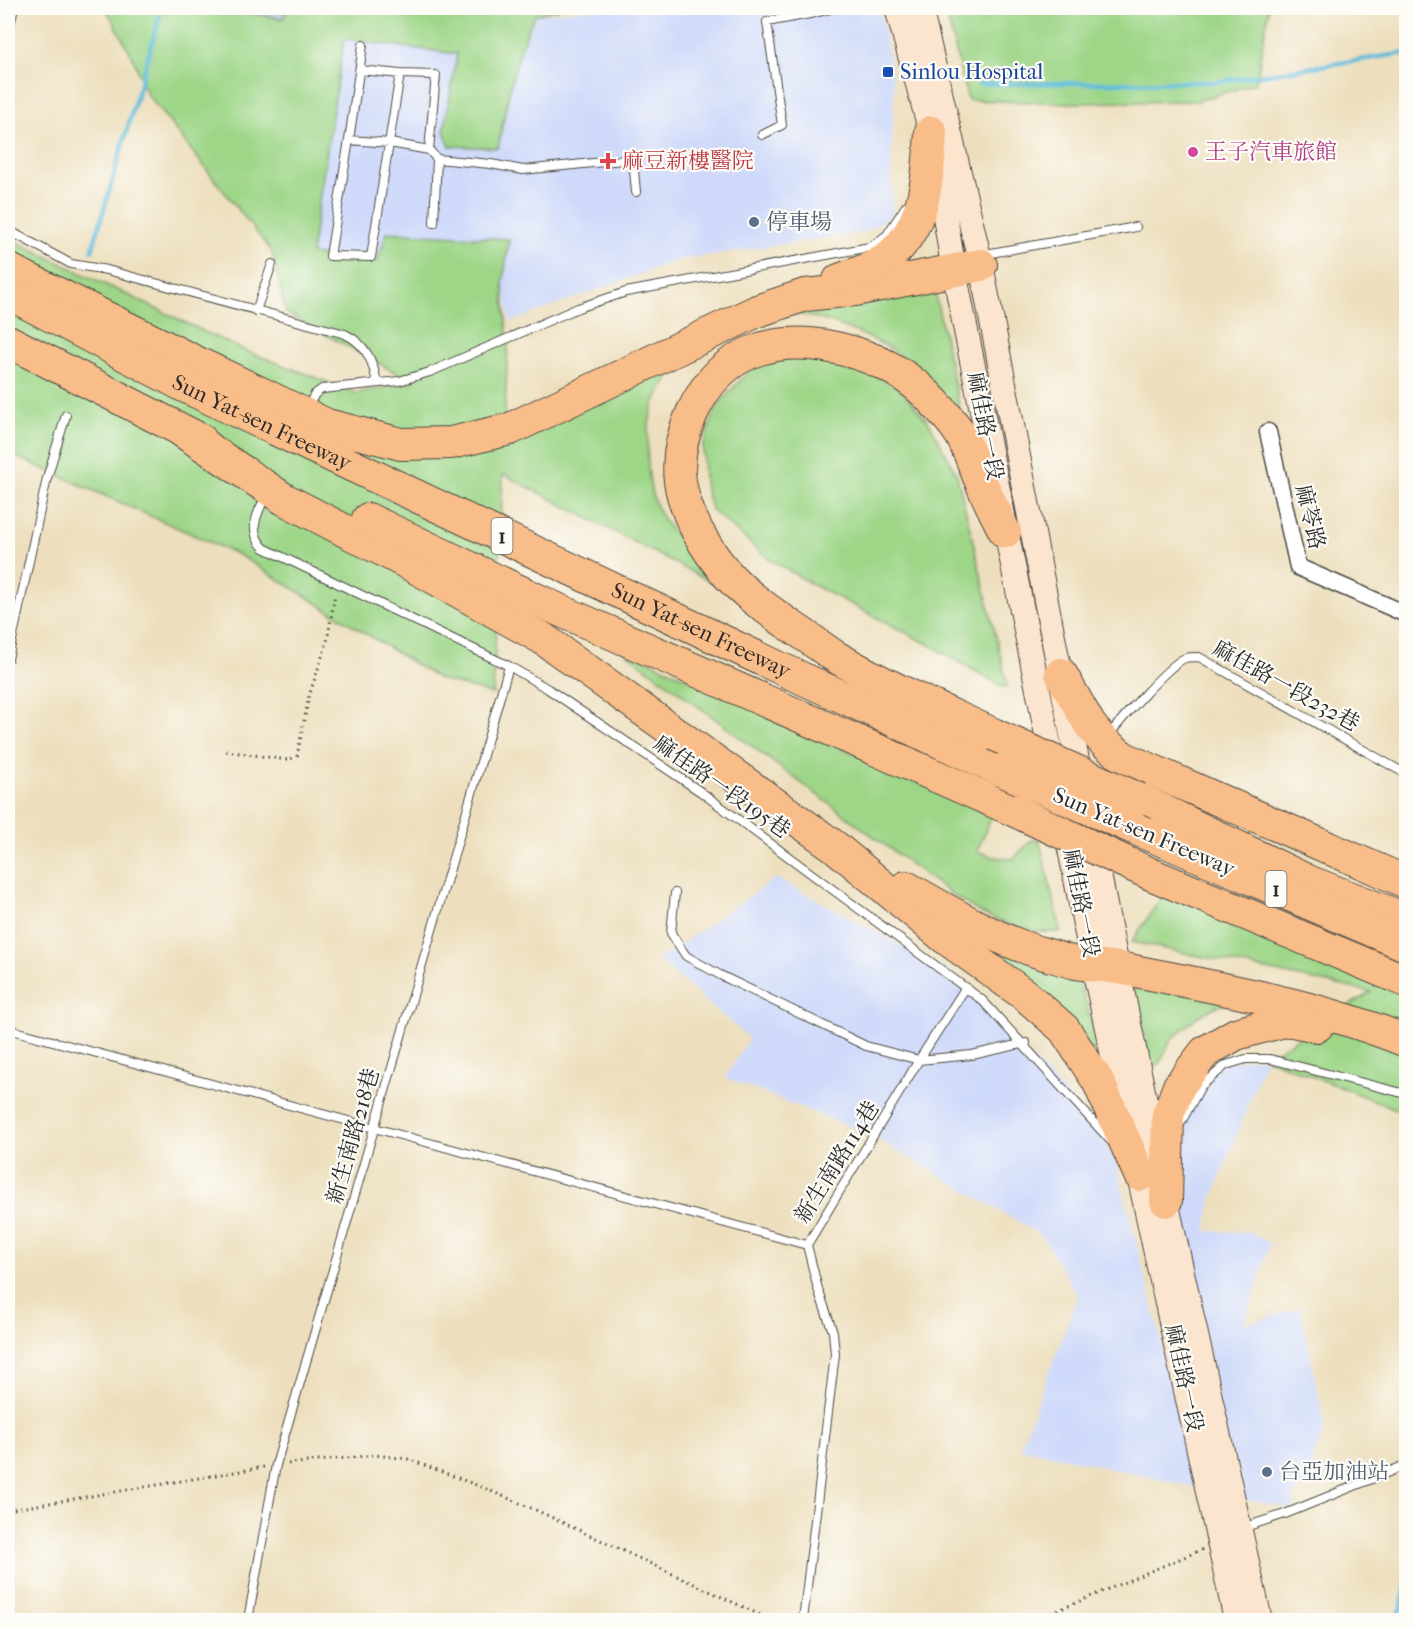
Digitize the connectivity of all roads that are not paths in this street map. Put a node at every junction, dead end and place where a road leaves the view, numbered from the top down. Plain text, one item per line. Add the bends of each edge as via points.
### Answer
1 (14, 8) edge
2 (834, 8) edge
3 (897, 8) edge
4 (920, 8) edge
5 (8, 33) edge
6 (363, 45) dead end
7 (360, 70) junction
8 (400, 74) junction
9 (931, 132) junction
10 (762, 135) dead end
11 (349, 140) junction
12 (390, 143) junction
13 (429, 150) junction
14 (437, 159) junction
15 (636, 192) dead end
16 (434, 223) dead end
17 (1136, 227) dead end
18 (8, 230) edge
19 (272, 264) dead end
20 (972, 264) junction
21 (8, 269) edge
22 (8, 293) edge
23 (805, 295) junction
24 (256, 311) junction
25 (8, 341) edge
26 (377, 383) junction
27 (311, 401) dead end
28 (66, 415) dead end
29 (182, 431) junction
30 (1268, 432) dead end
31 (265, 498) dead end
32 (1005, 532) junction
33 (1407, 614) edge
34 (8, 659) edge
35 (509, 666) junction
36 (1061, 674) junction
37 (1104, 741) junction
38 (1407, 774) edge
39 (834, 846) junction
40 (1407, 882) edge
41 (675, 893) dead end
42 (1407, 919) edge
43 (1407, 945) edge
44 (1105, 966) junction
45 (1407, 981) edge
46 (966, 987) junction
47 (8, 1029) edge
48 (1407, 1042) edge
49 (1027, 1043) dead end
50 (919, 1060) junction
51 (1407, 1094) edge
52 (374, 1128) junction
53 (1140, 1175) junction
54 (1166, 1201) junction
55 (807, 1245) junction
56 (1407, 1465) edge
57 (1238, 1529) junction
58 (248, 1620) edge
59 (803, 1620) edge
60 (1236, 1620) edge
61 (1260, 1620) edge

1 - 5 lane
2 - 10 lane via 767,22 783,125
3 - 9 main road, 麻佳路一段
4 - 20 main road, 麻佳路一段
6 - 7 lane
7 - 8 lane
7 - 11 lane
8 - 12 lane
8 - 13 lane via 436,75
9 - 20 main road, 麻佳路一段
9 - 23 highway via 927,188 920,212 906,237 885,260
9 - 26 lane via 919,184 887,235 870,247 626,292 430,372
11 - 12 lane
11 - 12 lane via 330,256 371,257
12 - 13 lane
13 - 14 lane
14 - 15 lane via 523,170 633,159
14 - 16 lane
17 - 20 lane
18 - 24 lane via 71,264 107,270
19 - 24 lane
20 - 23 highway via 855,290
20 - 32 main road, 麻佳路一段
20 - 36 main road, 麻佳路一段
21 - 23 highway via 327,425 401,444 451,442 510,429 757,311
22 - 43 highway, Sun Yat-sen Freeway / 1, bridge via 186,387 784,670 1001,770
24 - 26 lane via 352,337 366,350
25 - 29 highway, Sun Yat-sen Freeway / 1
26 - 27 lane via 322,389
28 - 34 lane via 47,478
29 - 39 highway via 284,499 542,638
29 - 45 highway, Sun Yat-sen Freeway / 1, bridge via 559,610 1153,875
30 - 33 street, 麻苓路 via 1298,567
31 - 35 lane, 麻佳路一段195巷 via 254,528 264,548
32 - 42 highway, bridge via 960,433 907,377 870,357 827,344 793,342 748,353 724,368 701,394 685,429 679,455 680,482 690,516 729,576 769,611 836,656 903,692 1310,882
32 - 44 main road, 麻佳路一段 via 1055,767
35 - 46 lane, 麻佳路一段195巷 via 701,792
35 - 52 lane, 新生南路218巷
36 - 37 highway via 1090,725
36 - 44 main road, 麻佳路一段
37 - 38 lane, 麻佳路一段232巷 via 1172,668 1185,658 1199,657
37 - 40 highway via 1124,758
39 - 44 highway via 997,936 1077,963
39 - 53 highway via 1064,1029 1098,1081
41 - 50 lane via 671,933 686,956 866,1046
44 - 48 highway via 1276,1001 1362,1023
44 - 53 main road, 麻佳路一段
44 - 54 main road, 麻佳路一段
46 - 50 lane, 新生南路114巷
46 - 53 lane, 麻佳路一段195巷 via 995,1013
47 - 52 lane
48 - 54 highway via 1288,1020 1236,1034 1205,1052 1179,1086 1168,1115
49 - 50 lane via 972,1055
50 - 55 lane, 新生南路114巷
51 - 54 lane via 1270,1059 1246,1059 1226,1065 1201,1086 1179,1125
52 - 55 lane
52 - 58 lane, 新生南路218巷 via 276,1465
53 - 60 main road, 麻佳路一段
54 - 57 main road, 麻佳路一段
55 - 59 lane, 新生南路114巷 via 836,1354
56 - 57 lane
57 - 61 main road, 麻佳路一段

